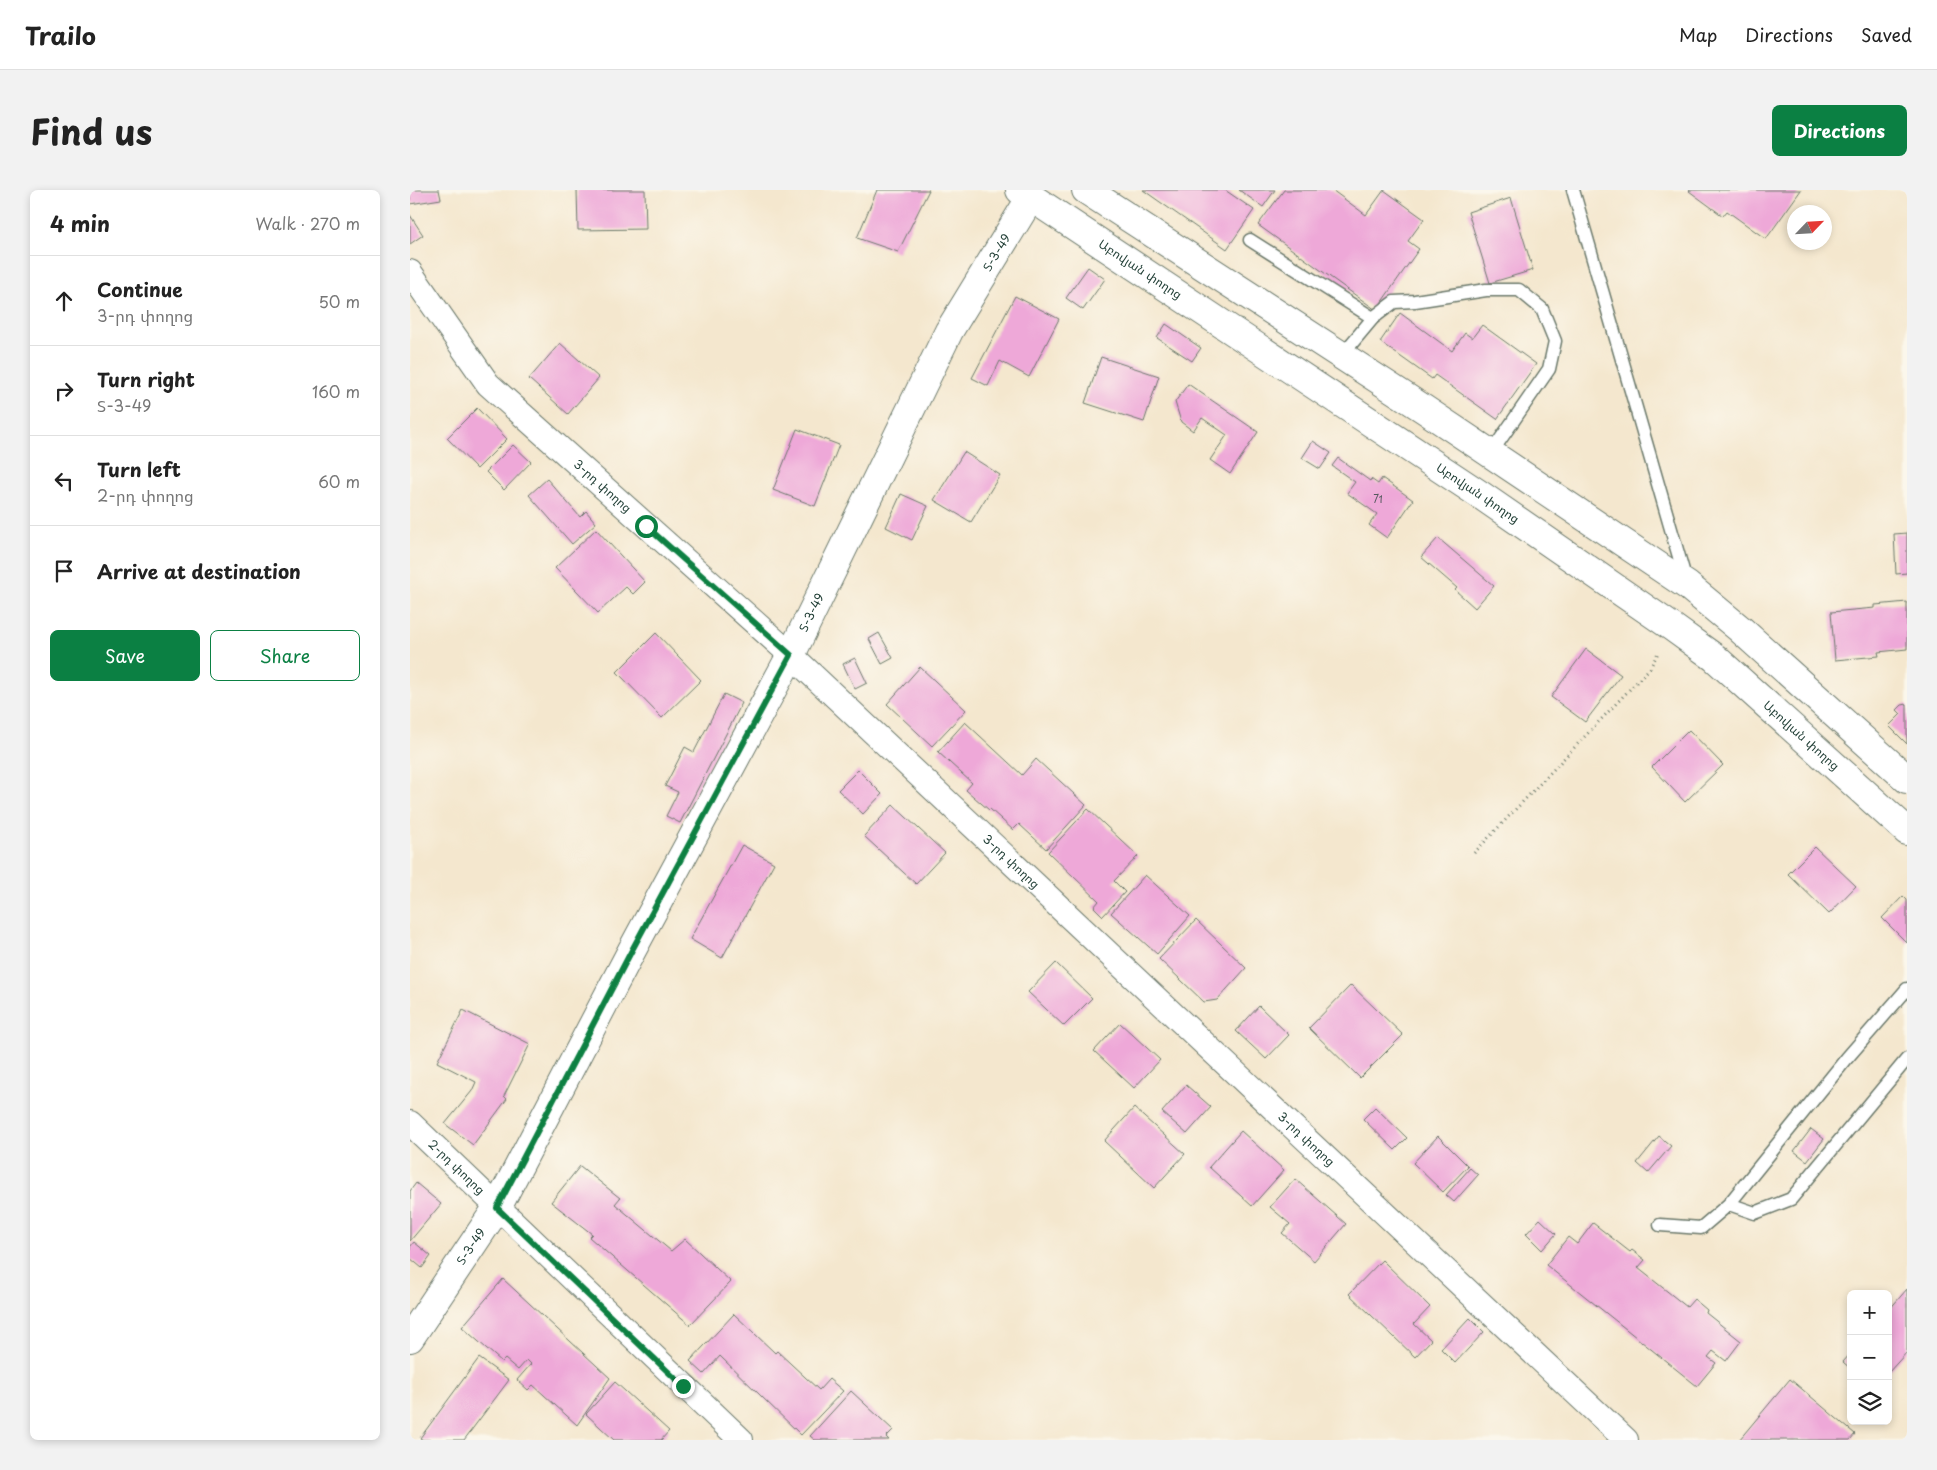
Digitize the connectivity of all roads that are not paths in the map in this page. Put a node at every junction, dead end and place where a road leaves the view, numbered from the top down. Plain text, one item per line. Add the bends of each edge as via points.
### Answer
1 (1086, 190) edge
2 (1573, 190) edge
3 (1026, 194) edge
4 (1250, 240) dead end
5 (410, 272) edge
6 (1373, 318) junction
7 (1342, 355) junction
8 (1424, 409) junction
9 (1402, 444) junction
10 (1491, 454) junction
11 (1688, 586) junction
12 (791, 655) junction
13 (1907, 779) edge
14 (1907, 831) edge
15 (1907, 991) edge
16 (1907, 1059) edge
17 (410, 1123) edge
18 (1729, 1204) junction
19 (497, 1208) junction
20 (1660, 1225) dead end
21 (410, 1338) edge
22 (740, 1440) edge
23 (1626, 1440) edge

1 - 7 main road
2 - 11 lane
3 - 9 main road, Աբովյան փողոց
3 - 12 main road, Տ-3-49 / Տ-3-49 via 949,331
4 - 6 lane
5 - 12 street, 3-րդ փողոց via 488,384
6 - 7 lane
6 - 10 lane via 1394,302 1486,290 1519,290 1542,309 1555,341 1549,369
7 - 8 main road
8 - 9 main road
8 - 10 main road
9 - 14 main road, Աբովյան փողոց via 1715,658
10 - 11 main road
11 - 13 main road
12 - 19 main road, Տ-3-49 / Տ-3-49
12 - 23 street, 3-րդ փողոց
15 - 18 lane via 1847,1058
16 - 18 lane via 1791,1199 1755,1213
17 - 19 street, 2-րդ փողոց
18 - 20 lane via 1701,1228
19 - 21 main road, Տ-3-49 / Տ-3-49
19 - 22 street, 2-րդ փողոց

